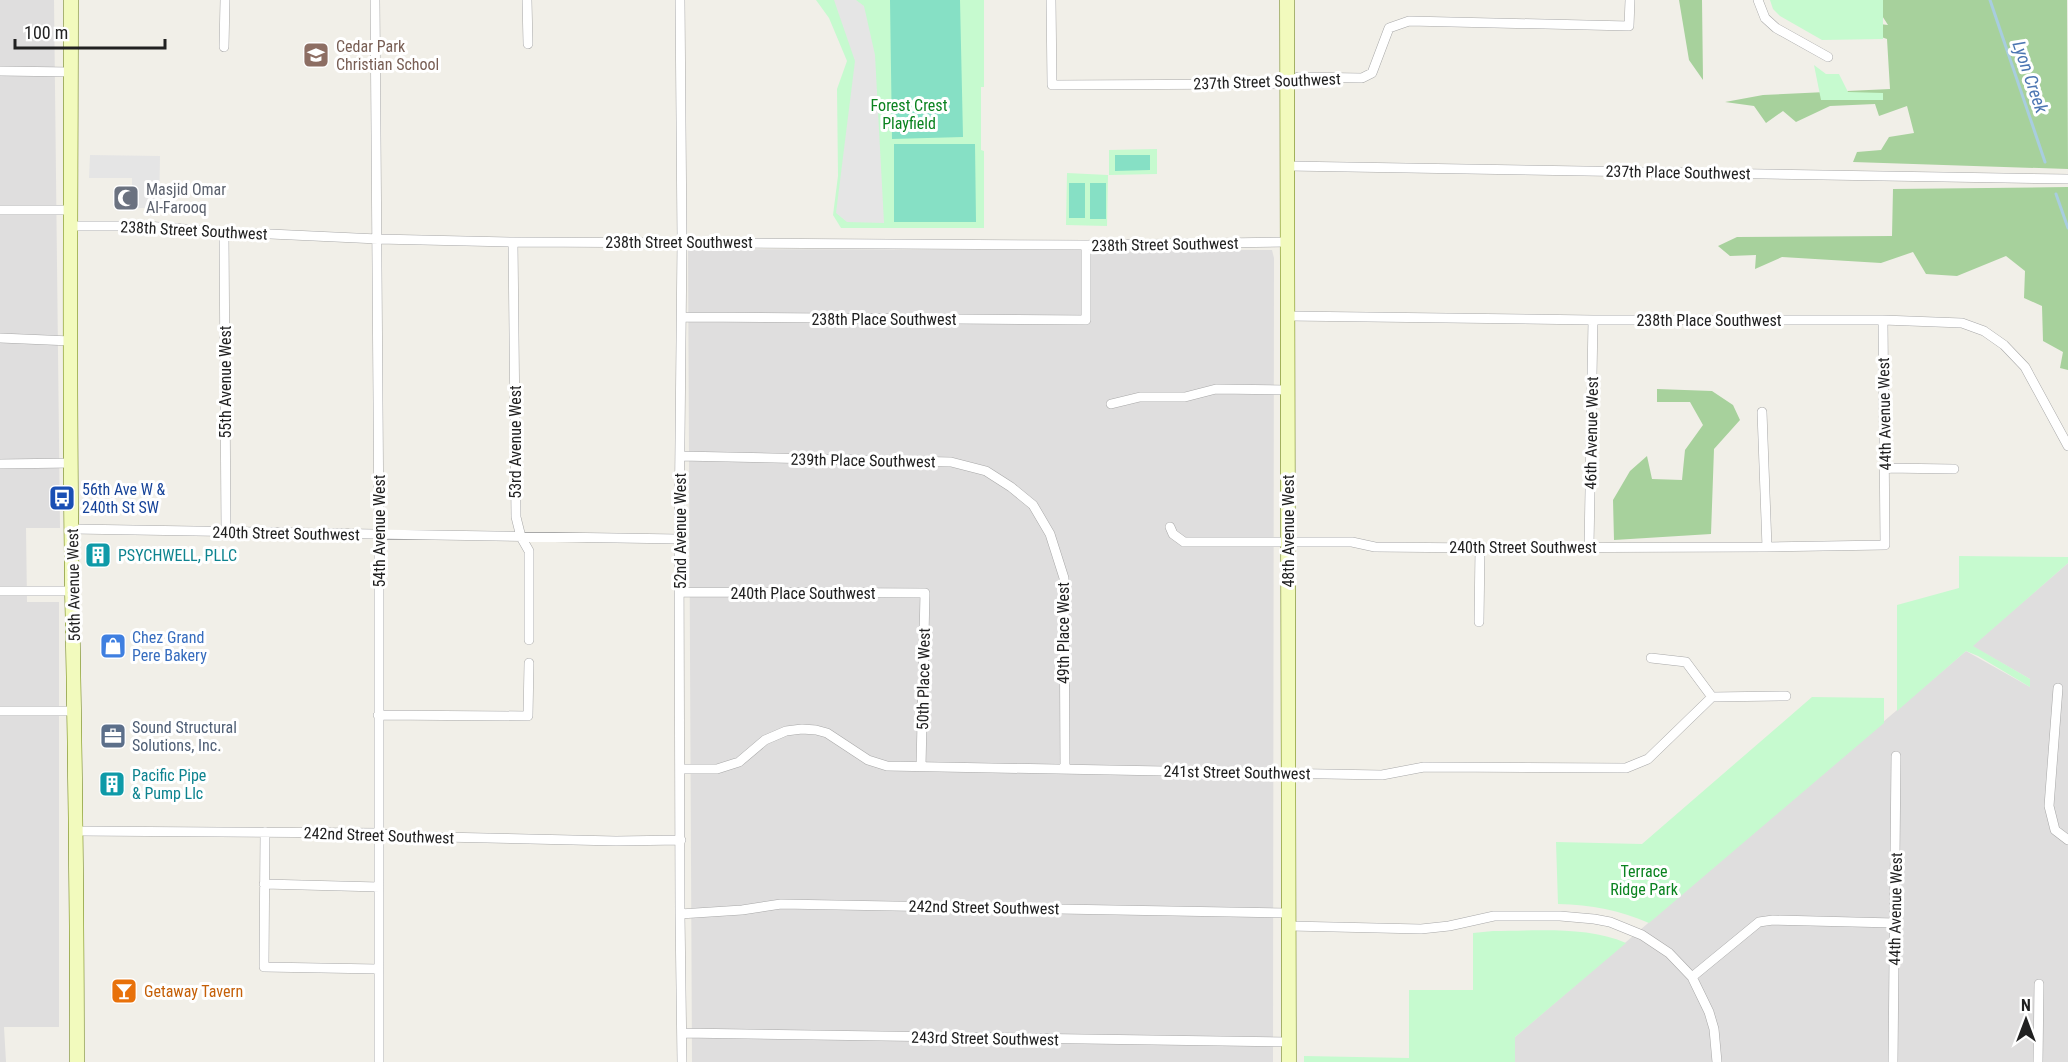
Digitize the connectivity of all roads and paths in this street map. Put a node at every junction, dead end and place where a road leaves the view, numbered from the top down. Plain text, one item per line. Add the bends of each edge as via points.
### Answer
1 (71, 0) edge
2 (225, 0) edge
3 (375, 0) edge
4 (527, 0) edge
5 (680, 0) edge
6 (1051, 0) edge
7 (1287, 0) edge
8 (1629, 0) edge
9 (1758, 0) edge
10 (528, 44) dead end
11 (224, 47) dead end
12 (1828, 57) dead end
13 (0, 71) edge
14 (71, 72) junction
15 (1287, 84) junction
16 (1288, 166) junction
17 (2068, 179) edge
18 (0, 210) edge
19 (72, 210) junction
20 (72, 226) junction
21 (224, 232) junction
22 (378, 239) junction
23 (513, 242) junction
24 (682, 242) junction
25 (1288, 242) junction
26 (1086, 245) junction
27 (1288, 316) junction
28 (682, 317) junction
29 (1593, 320) junction
30 (1883, 320) junction
31 (0, 338) edge
32 (70, 341) junction
33 (1288, 390) junction
34 (1111, 404) dead end
35 (1762, 412) dead end
36 (2068, 446) edge
37 (680, 456) junction
38 (72, 463) junction
39 (0, 464) edge
40 (1885, 468) junction
41 (1954, 469) dead end
42 (1033, 505) joint
43 (1170, 527) dead end
44 (73, 529) junction
45 (226, 532) junction
46 (379, 535) junction
47 (521, 537) junction
48 (679, 539) junction
49 (1288, 543) junction
50 (1885, 545) joint
51 (1589, 547) junction
52 (1767, 547) junction
53 (1480, 548) junction
54 (0, 591) edge
55 (72, 591) junction
56 (680, 592) junction
57 (925, 593) joint
58 (1479, 622) dead end
59 (529, 640) dead end
60 (1651, 658) dead end
61 (529, 663) dead end
62 (2058, 688) dead end
63 (1786, 696) dead end
64 (1712, 697) junction
65 (0, 711) edge
66 (76, 711) junction
67 (378, 715) junction
68 (1896, 756) dead end
69 (921, 766) junction
70 (1065, 768) junction
71 (680, 769) junction
72 (1289, 773) junction
73 (76, 831) junction
74 (265, 832) junction
75 (379, 833) junction
76 (2067, 839) edge
77 (681, 840) junction
78 (264, 884) junction
79 (379, 887) junction
80 (680, 914) junction
81 (1289, 919) junction
82 (1894, 923) junction
83 (378, 969) junction
84 (1692, 977) junction
85 (2039, 984) dead end
86 (682, 1033) junction
87 (1288, 1042) junction
88 (77, 1062) edge
89 (379, 1062) edge
90 (682, 1062) edge
91 (1289, 1062) edge
92 (1718, 1062) edge
93 (1893, 1062) edge
94 (2038, 1062) edge

1 - 14 main road, 56th Avenue West
2 - 11 street
3 - 22 street, 54th Avenue West
4 - 10 street
5 - 24 street, 52nd Avenue West
6 - 15 street, 237th Street Southwest via 1052,85
7 - 15 main road, 48th Avenue West
8 - 15 street, 237th Street Southwest via 1629,26 1409,21 1389,28 1372,73 1362,78 1298,77
9 - 12 street via 1765,18 1776,28
13 - 14 street
14 - 19 main road, 56th Avenue West
15 - 16 main road, 48th Avenue West
16 - 17 street, 237th Place Southwest
16 - 25 main road, 48th Avenue West
18 - 19 street
19 - 20 main road, 56th Avenue West
20 - 21 street, 238th Street Southwest
20 - 32 main road, 56th Avenue West
21 - 22 street, 238th Street Southwest
21 - 45 street, 55th Avenue West
22 - 23 street, 238th Street Southwest
22 - 46 street, 54th Avenue West
23 - 24 street, 238th Street Southwest
23 - 47 street, 53rd Avenue West via 516,517
24 - 26 street, 238th Street Southwest
24 - 28 street, 52nd Avenue West
25 - 26 street, 238th Street Southwest
25 - 27 main road, 48th Avenue West
26 - 28 street, 238th Place Southwest via 1086,320
27 - 29 street, 238th Place Southwest
27 - 33 main road, 48th Avenue West
28 - 37 street, 52nd Avenue West
29 - 30 street, 238th Place Southwest
29 - 51 street, 46th Avenue West
30 - 36 street, 238th Place Southwest via 1962,323 1984,331 2025,367
30 - 40 street, 44th Avenue West
31 - 32 street
32 - 38 main road, 56th Avenue West
33 - 34 street via 1216,389 1185,397 1140,397
33 - 49 main road, 48th Avenue West
35 - 52 street
37 - 42 street, 239th Place Southwest via 951,462 986,471
37 - 48 street, 52nd Avenue West
38 - 39 street
38 - 44 main road, 56th Avenue West
40 - 41 street
40 - 50 street, 44th Avenue West
42 - 70 street, 49th Place West via 1050,534 1064,578
43 - 49 street, 240th Street Southwest via 1184,542
44 - 45 street, 240th Street Southwest
44 - 55 main road, 56th Avenue West
45 - 46 street, 240th Street Southwest
46 - 47 street, 240th Street Southwest
46 - 67 street, 54th Avenue West
47 - 48 street, 240th Street Southwest
47 - 59 street, 53rd Avenue West via 529,552
48 - 56 street, 52nd Avenue West
49 - 53 street, 240th Street Southwest
49 - 72 main road, 48th Avenue West
50 - 52 street, 240th Street Southwest
51 - 52 street, 240th Street Southwest
51 - 53 street, 240th Street Southwest
53 - 58 street
54 - 55 street
55 - 66 main road, 56th Avenue West
56 - 57 street, 240th Place Southwest
56 - 71 street, 52nd Avenue West
57 - 69 street, 50th Place West
60 - 64 street via 1686,662
61 - 67 street via 528,716
62 - 76 street via 2049,806 2055,830
63 - 64 street
64 - 72 street, 241st Street Southwest via 1648,759 1626,768 1424,767 1382,775
65 - 66 street
66 - 73 main road, 56th Avenue West
67 - 75 street, 54th Avenue West
68 - 82 street, 44th Avenue West
69 - 70 street, 241st Street Southwest
69 - 71 street, 241st Street Southwest via 887,766 868,760 827,734 802,729 765,740 739,762 717,769
70 - 72 street, 241st Street Southwest
71 - 77 street, 52nd Avenue West
72 - 81 main road, 48th Avenue West
73 - 74 street, 242nd Street Southwest
73 - 88 main road, 56th Avenue West
74 - 75 street, 242nd Street Southwest
74 - 78 street
75 - 77 street, 242nd Street Southwest
75 - 79 street, 54th Avenue West
77 - 80 street, 52nd Avenue West
78 - 79 street
78 - 83 street via 264,967
79 - 83 street, 54th Avenue West
80 - 81 street, 242nd Street Southwest via 781,904
80 - 86 street, 52nd Avenue West
81 - 84 street, 242nd Street Southwest via 1421,929 1494,916 1594,919 1642,934 1669,953
81 - 87 main road, 48th Avenue West
82 - 84 street via 1759,922
82 - 93 street, 44th Avenue West
83 - 89 street, 54th Avenue West
84 - 92 street via 1714,1029
85 - 94 street
86 - 87 street, 243rd Street Southwest
86 - 90 street, 52nd Avenue West
87 - 91 main road, 48th Avenue West

